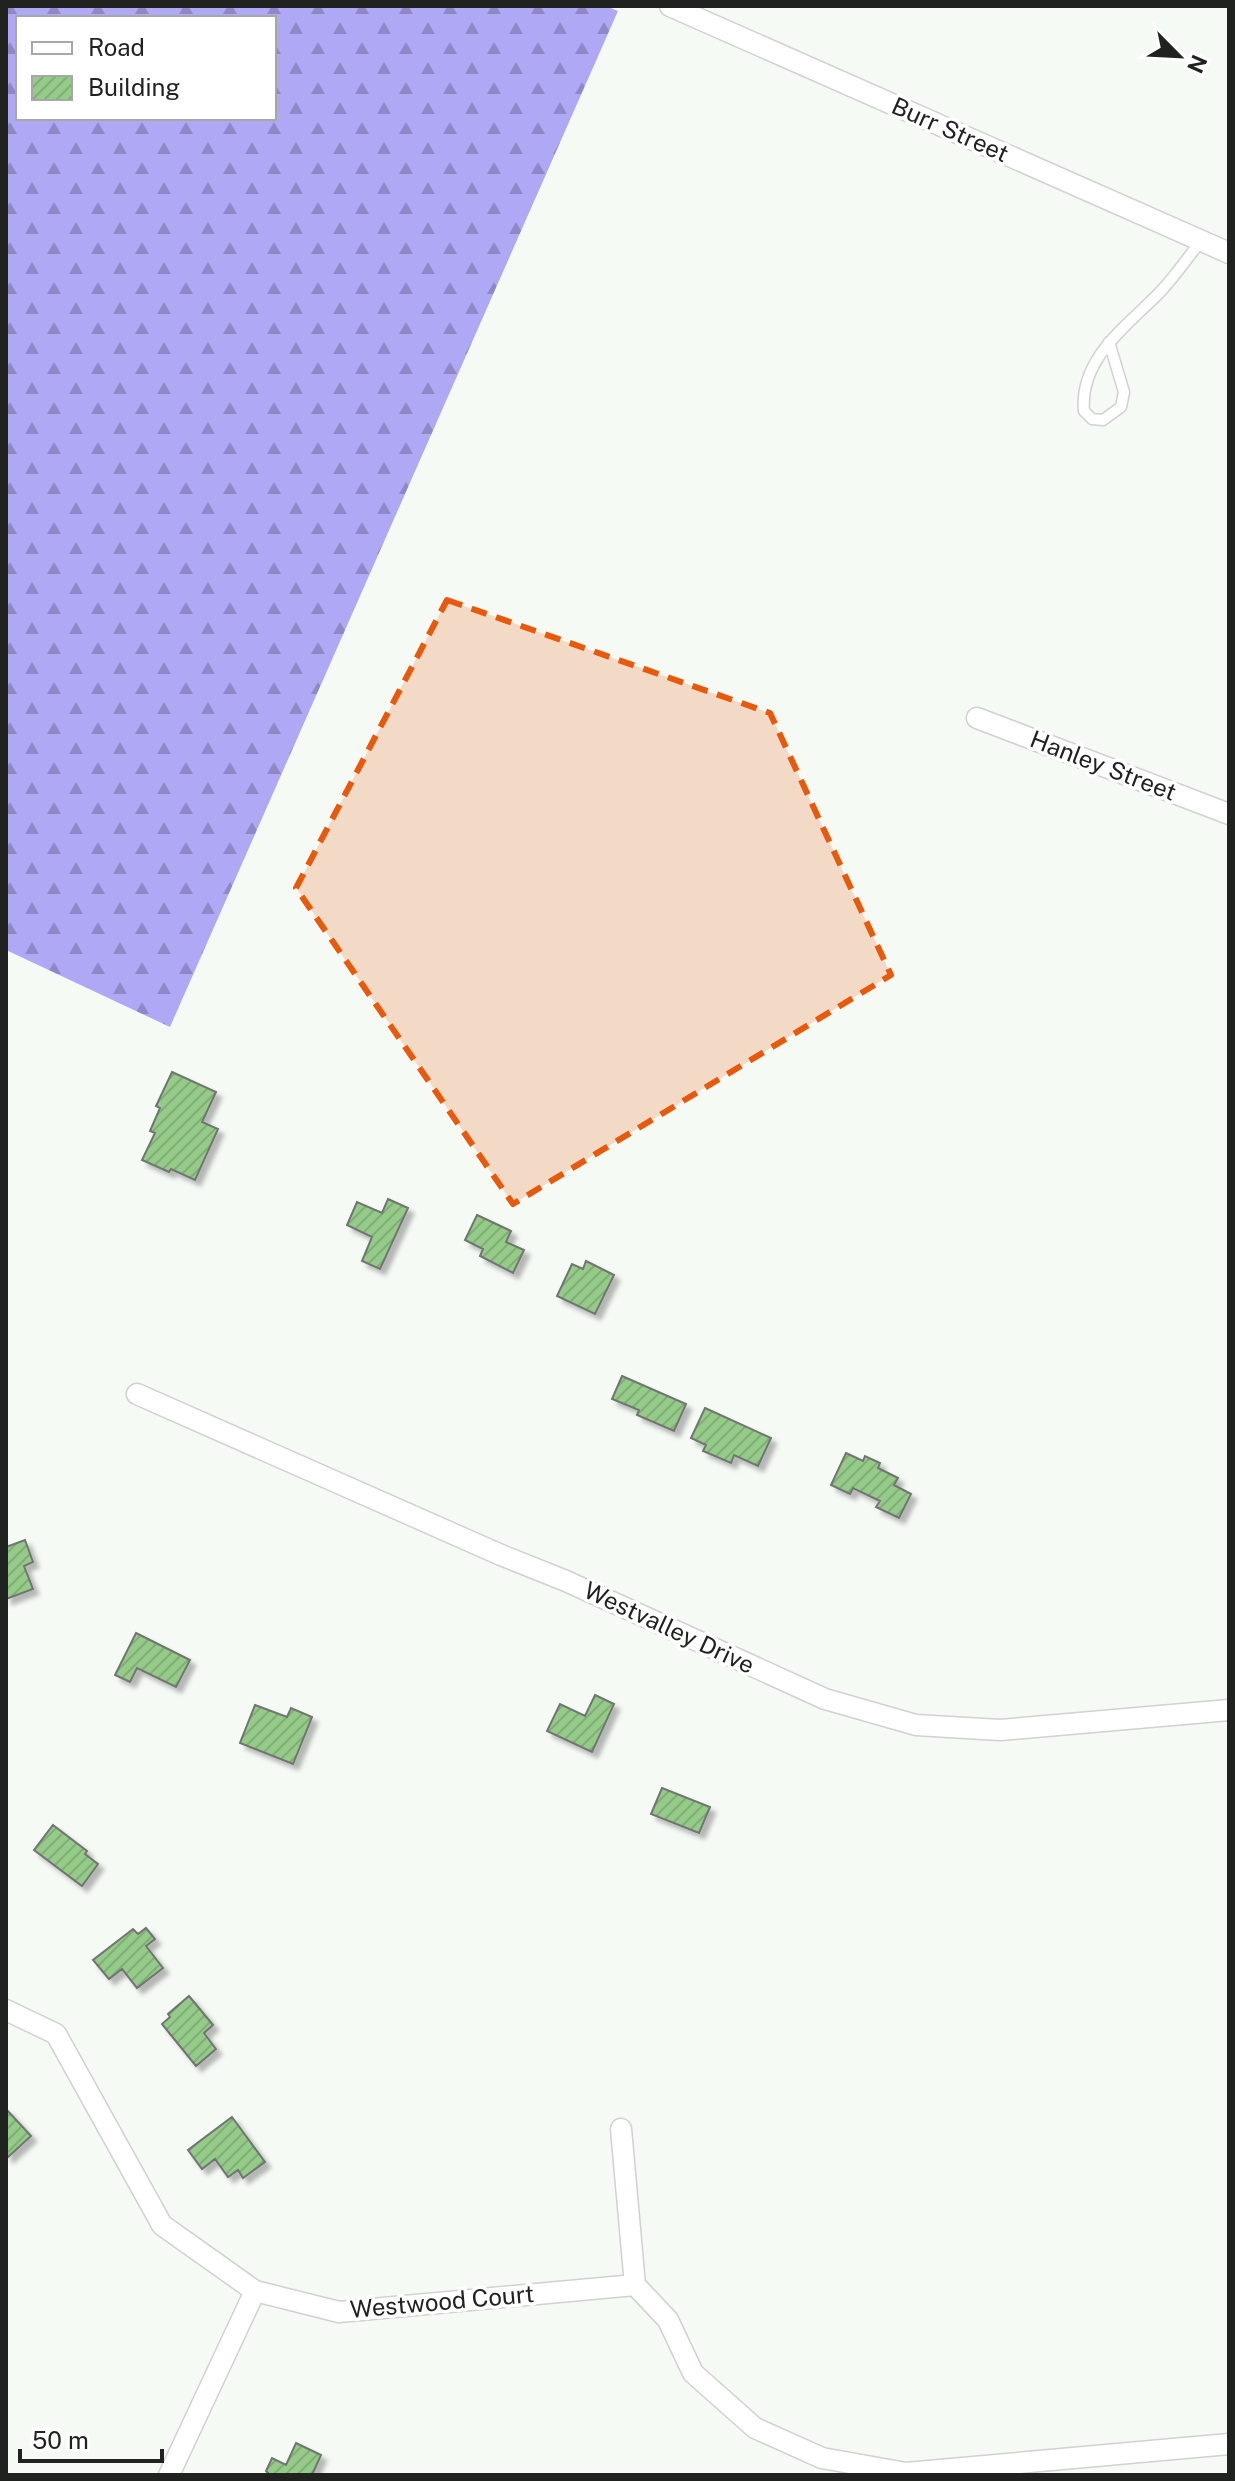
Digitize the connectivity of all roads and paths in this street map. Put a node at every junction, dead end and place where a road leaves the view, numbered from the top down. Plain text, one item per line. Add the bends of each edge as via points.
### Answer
1 (670, 6) edge
2 (1201, 241) junction
3 (1229, 253) edge
4 (1109, 342) junction
5 (977, 718) dead end
6 (1229, 814) edge
7 (137, 1394) dead end
8 (1229, 1710) edge
9 (6, 2010) edge
10 (621, 2129) dead end
11 (635, 2285) junction
12 (255, 2291) junction
13 (1229, 2444) edge
14 (169, 2475) edge

1 - 2 street, Burr Street
2 - 3 street, Burr Street
2 - 4 lane via 1164,288
4 - 4 lane via 1091,368 1082,397 1092,419 1103,420 1121,407 1124,392
5 - 6 street, Hanley Street
7 - 8 street, Westvalley Drive via 825,1699 859,1709 931,1728 1000,1730
9 - 12 street, Westwood Court via 56,2034 162,2225
10 - 11 street
11 - 12 street, Westwood Court via 339,2312
11 - 13 street via 668,2320 693,2373 755,2428 822,2458 906,2473
12 - 14 street

